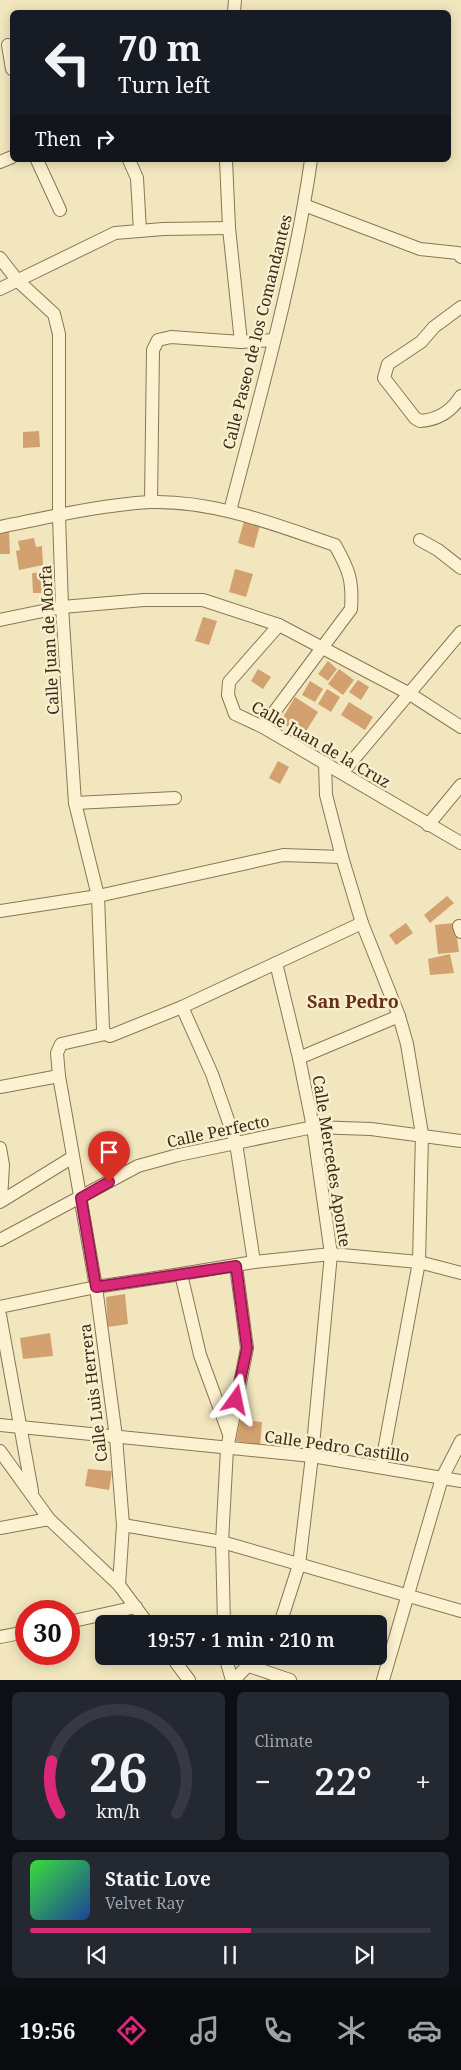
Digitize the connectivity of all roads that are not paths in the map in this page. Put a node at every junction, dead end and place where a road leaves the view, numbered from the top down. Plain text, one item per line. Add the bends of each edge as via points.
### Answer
1 (8, 45) dead end
2 (10, 57) edge
3 (38, 162) edge
4 (130, 162) edge
5 (226, 162) edge
6 (310, 162) edge
7 (304, 205) junction
8 (60, 210) dead end
9 (229, 228) junction
10 (140, 231) junction
11 (461, 257) edge
12 (0, 258) edge
13 (17, 280) junction
14 (0, 288) edge
15 (461, 307) edge
16 (274, 340) junction
17 (241, 342) junction
18 (461, 396) edge
19 (151, 502) junction
20 (230, 512) junction
21 (59, 516) junction
22 (0, 527) edge
23 (420, 540) dead end
24 (461, 568) edge
25 (62, 607) junction
26 (0, 620) edge
27 (279, 625) junction
28 (461, 632) edge
29 (323, 647) junction
30 (410, 694) junction
31 (263, 727) junction
32 (461, 728) edge
33 (325, 763) junction
34 (342, 773) junction
35 (461, 785) edge
36 (175, 798) dead end
37 (74, 803) junction
38 (428, 824) junction
39 (461, 842) edge
40 (342, 857) junction
41 (98, 896) junction
42 (0, 911) edge
43 (362, 922) junction
44 (276, 963) junction
45 (182, 1008) junction
46 (399, 1016) junction
47 (107, 1035) junction
48 (299, 1058) junction
49 (59, 1076) junction
50 (0, 1087) edge
51 (313, 1127) junction
52 (422, 1134) junction
53 (461, 1140) edge
54 (236, 1143) junction
55 (0, 1148) edge
56 (73, 1157) junction
57 (81, 1198) junction
58 (1, 1201) edge
59 (0, 1240) edge
60 (331, 1254) junction
61 (254, 1262) junction
62 (419, 1262) junction
63 (236, 1266) junction
64 (461, 1273) edge
65 (181, 1274) junction
66 (96, 1287) junction
67 (0, 1307) edge
68 (0, 1315) edge
69 (0, 1424) edge
70 (20, 1427) junction
71 (229, 1435) junction
72 (116, 1438) junction
73 (461, 1441) edge
74 (227, 1449) junction
75 (0, 1451) edge
76 (312, 1456) junction
77 (380, 1467) junction
78 (442, 1478) junction
79 (461, 1481) edge
80 (33, 1496) junction
81 (50, 1519) junction
82 (123, 1525) junction
83 (0, 1528) edge
84 (222, 1542) junction
85 (299, 1565) junction
86 (119, 1585) junction
87 (408, 1597) junction
88 (136, 1607) junction
89 (461, 1611) edge
90 (142, 1615) edge
91 (224, 1615) edge
92 (283, 1615) edge
93 (80, 1620) edge
94 (15, 1634) edge
95 (0, 1637) edge
96 (177, 1665) edge
97 (228, 1665) edge
98 (249, 1665) edge
99 (261, 1665) edge
100 (188, 1680) edge
101 (233, 1680) edge
102 (290, 1680) edge
103 (383, 1680) edge

1 - 2 street
3 - 8 street
4 - 10 street via 137,178
5 - 9 street
6 - 7 street, Calle Paseo de los Comandantes
7 - 11 street via 420,249 458,253
7 - 16 street, Calle Paseo de los Comandantes
9 - 10 street
9 - 17 street
10 - 13 street via 116,233
12 - 13 street, Calle Juan de Morfa
13 - 14 street
13 - 21 street, Calle Juan de Morfa via 54,314 60,334
15 - 18 street via 388,364 384,378 420,421 450,411
16 - 17 street
16 - 20 street, Calle Paseo de los Comandantes
17 - 19 street via 171,337 158,340 153,350
19 - 20 street
19 - 21 street
20 - 29 street via 334,545 347,567 352,588 351,609
21 - 22 street
21 - 25 street, Calle Juan de Morfa
23 - 24 street
25 - 26 street
25 - 27 street via 144,600 203,600
25 - 37 street, Calle Juan de Morfa
27 - 29 street
27 - 31 street, Calle Juan de la Cruz via 229,682 228,695 235,714
28 - 30 street
29 - 30 street
29 - 31 street
30 - 32 street
30 - 34 street
31 - 33 street, Calle Juan de la Cruz
33 - 34 street, Calle Juan de la Cruz
33 - 40 street via 326,795
34 - 38 street, Calle Juan de la Cruz
35 - 38 street
36 - 37 street
37 - 41 street, Calle Juan de Morfa
38 - 39 street, Calle Juan de la Cruz
40 - 41 street via 282,855
40 - 43 street
41 - 42 street
41 - 47 street, Calle Juan de Morfa via 103,1029
43 - 44 street, Calle Luis Herrera
43 - 46 street
44 - 45 street, Calle Luis Herrera
44 - 48 street, Calle Mercedes Aponte
45 - 47 street, Calle Luis Herrera
45 - 54 street via 212,1074
46 - 48 street
46 - 52 street
47 - 49 street, Calle Luis Herrera via 62,1044 57,1053
48 - 51 street, Calle Mercedes Aponte
49 - 50 street
49 - 56 street, Calle Luis Herrera
51 - 52 street, Calle Perfecto
51 - 54 street, Calle Perfecto
51 - 60 street, Calle Mercedes Aponte
52 - 53 street, Calle Perfecto
52 - 62 street
54 - 57 street, Calle Perfecto via 138,1166
54 - 61 street
55 - 58 street via 3,1165
56 - 57 street, Calle Luis Herrera
56 - 58 street
57 - 59 street, Calle Perfecto
57 - 66 street, Calle Luis Herrera
60 - 61 street
60 - 62 street
60 - 76 street, Calle Mercedes Aponte
61 - 63 street
62 - 64 street
62 - 77 street
63 - 65 street
63 - 71 street via 247,1348
65 - 66 street
65 - 71 street via 200,1356
66 - 67 street
66 - 72 street, Calle Luis Herrera
68 - 70 street
69 - 70 street, Calle Pedro Castillo
70 - 72 street, Calle Pedro Castillo
70 - 80 street
71 - 74 street
72 - 74 street, Calle Pedro Castillo
72 - 82 street, Calle Luis Herrera
73 - 78 street
74 - 76 street, Calle Pedro Castillo
74 - 84 street
75 - 80 street
76 - 77 street, Calle Pedro Castillo
76 - 85 street, Calle Mercedes Aponte
77 - 78 street, Calle Pedro Castillo
78 - 79 street, Calle Pedro Castillo
78 - 87 street
80 - 81 street
81 - 83 street
81 - 86 street
82 - 84 street
82 - 86 street, Calle Luis Herrera
84 - 85 street
84 - 91 street
85 - 87 street
85 - 92 street, Calle Mercedes Aponte
86 - 88 street
87 - 89 street
87 - 103 street
88 - 90 street
88 - 93 street
94 - 95 street
96 - 100 street
97 - 101 street
98 - 101 street
99 - 102 street

